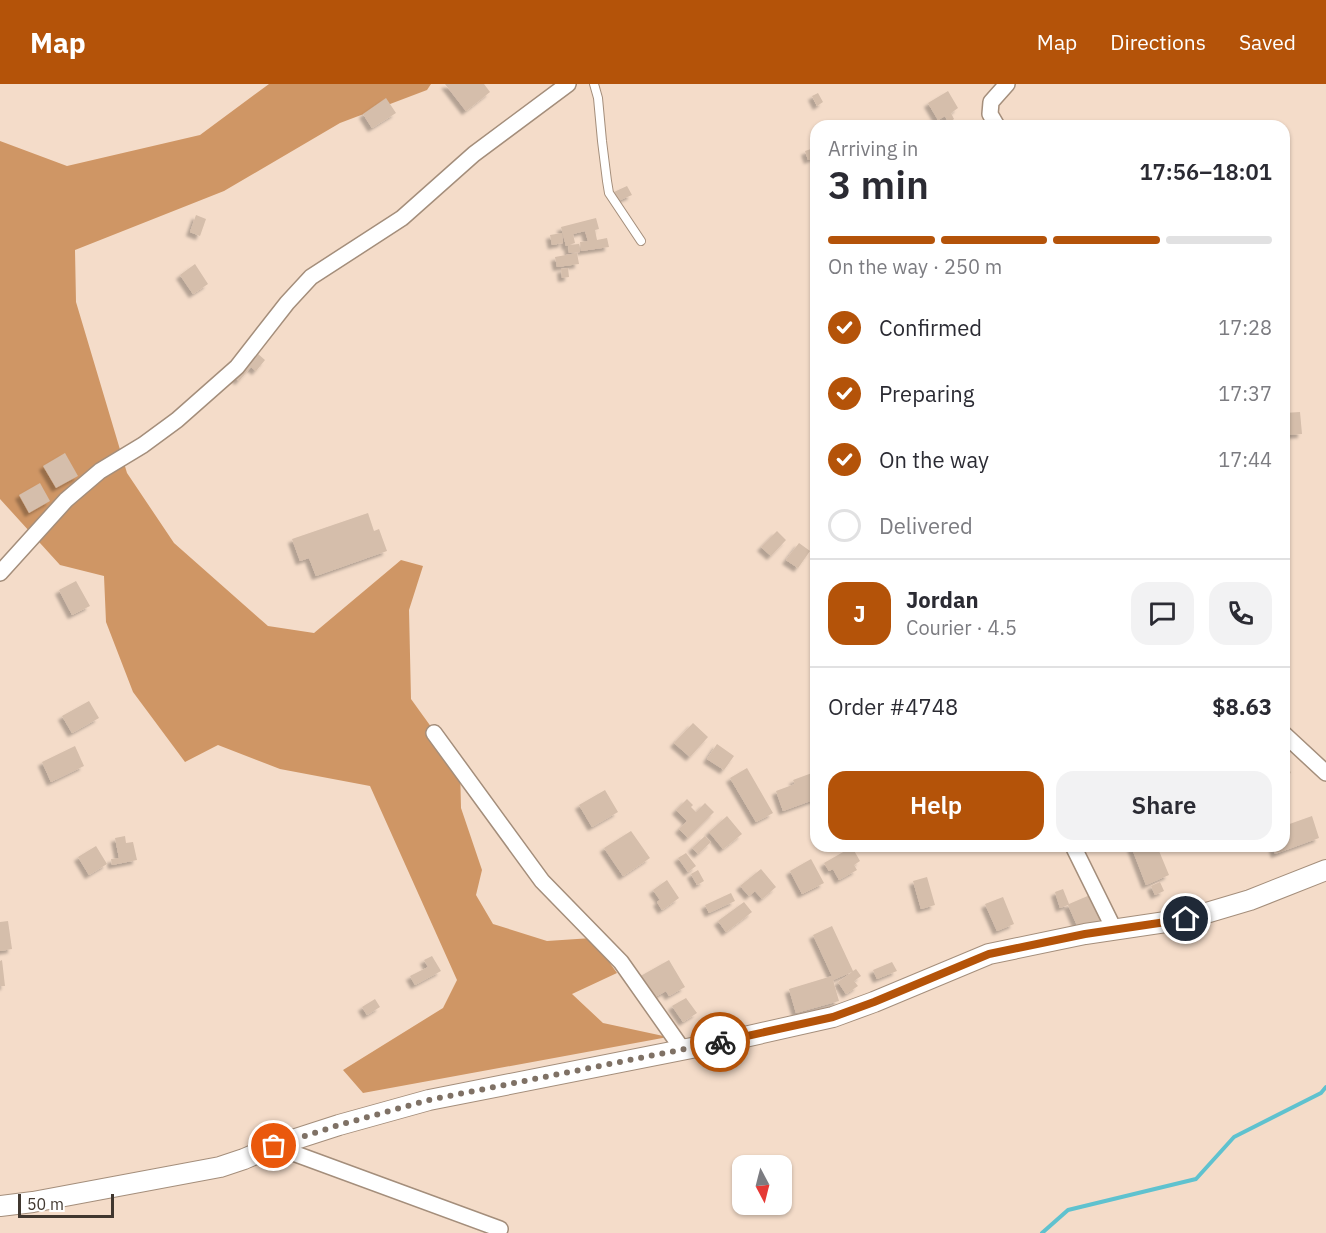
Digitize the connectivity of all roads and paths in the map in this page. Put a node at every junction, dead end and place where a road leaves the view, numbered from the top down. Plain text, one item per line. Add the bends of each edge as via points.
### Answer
1 (568, 84) edge
2 (594, 84) edge
3 (1007, 84) edge
4 (994, 120) edge
5 (641, 241) dead end
6 (0, 573) edge
7 (434, 733) dead end
8 (1290, 740) edge
9 (1326, 773) edge
10 (1076, 852) edge
11 (1326, 870) edge
12 (1114, 930) junction
13 (683, 1050) junction
14 (274, 1146) junction
15 (0, 1206) edge
16 (500, 1229) dead end

1 - 6 street via 474,154 402,218 311,277 237,368 177,420 99,471 66,500
2 - 5 lane via 609,193
3 - 4 street via 991,102
7 - 13 street via 542,881 621,962
8 - 9 street
10 - 12 street
11 - 12 street via 1250,900 1186,919
12 - 13 street via 989,954 833,1017
13 - 14 street via 429,1100
14 - 15 street via 219,1167
14 - 16 street

